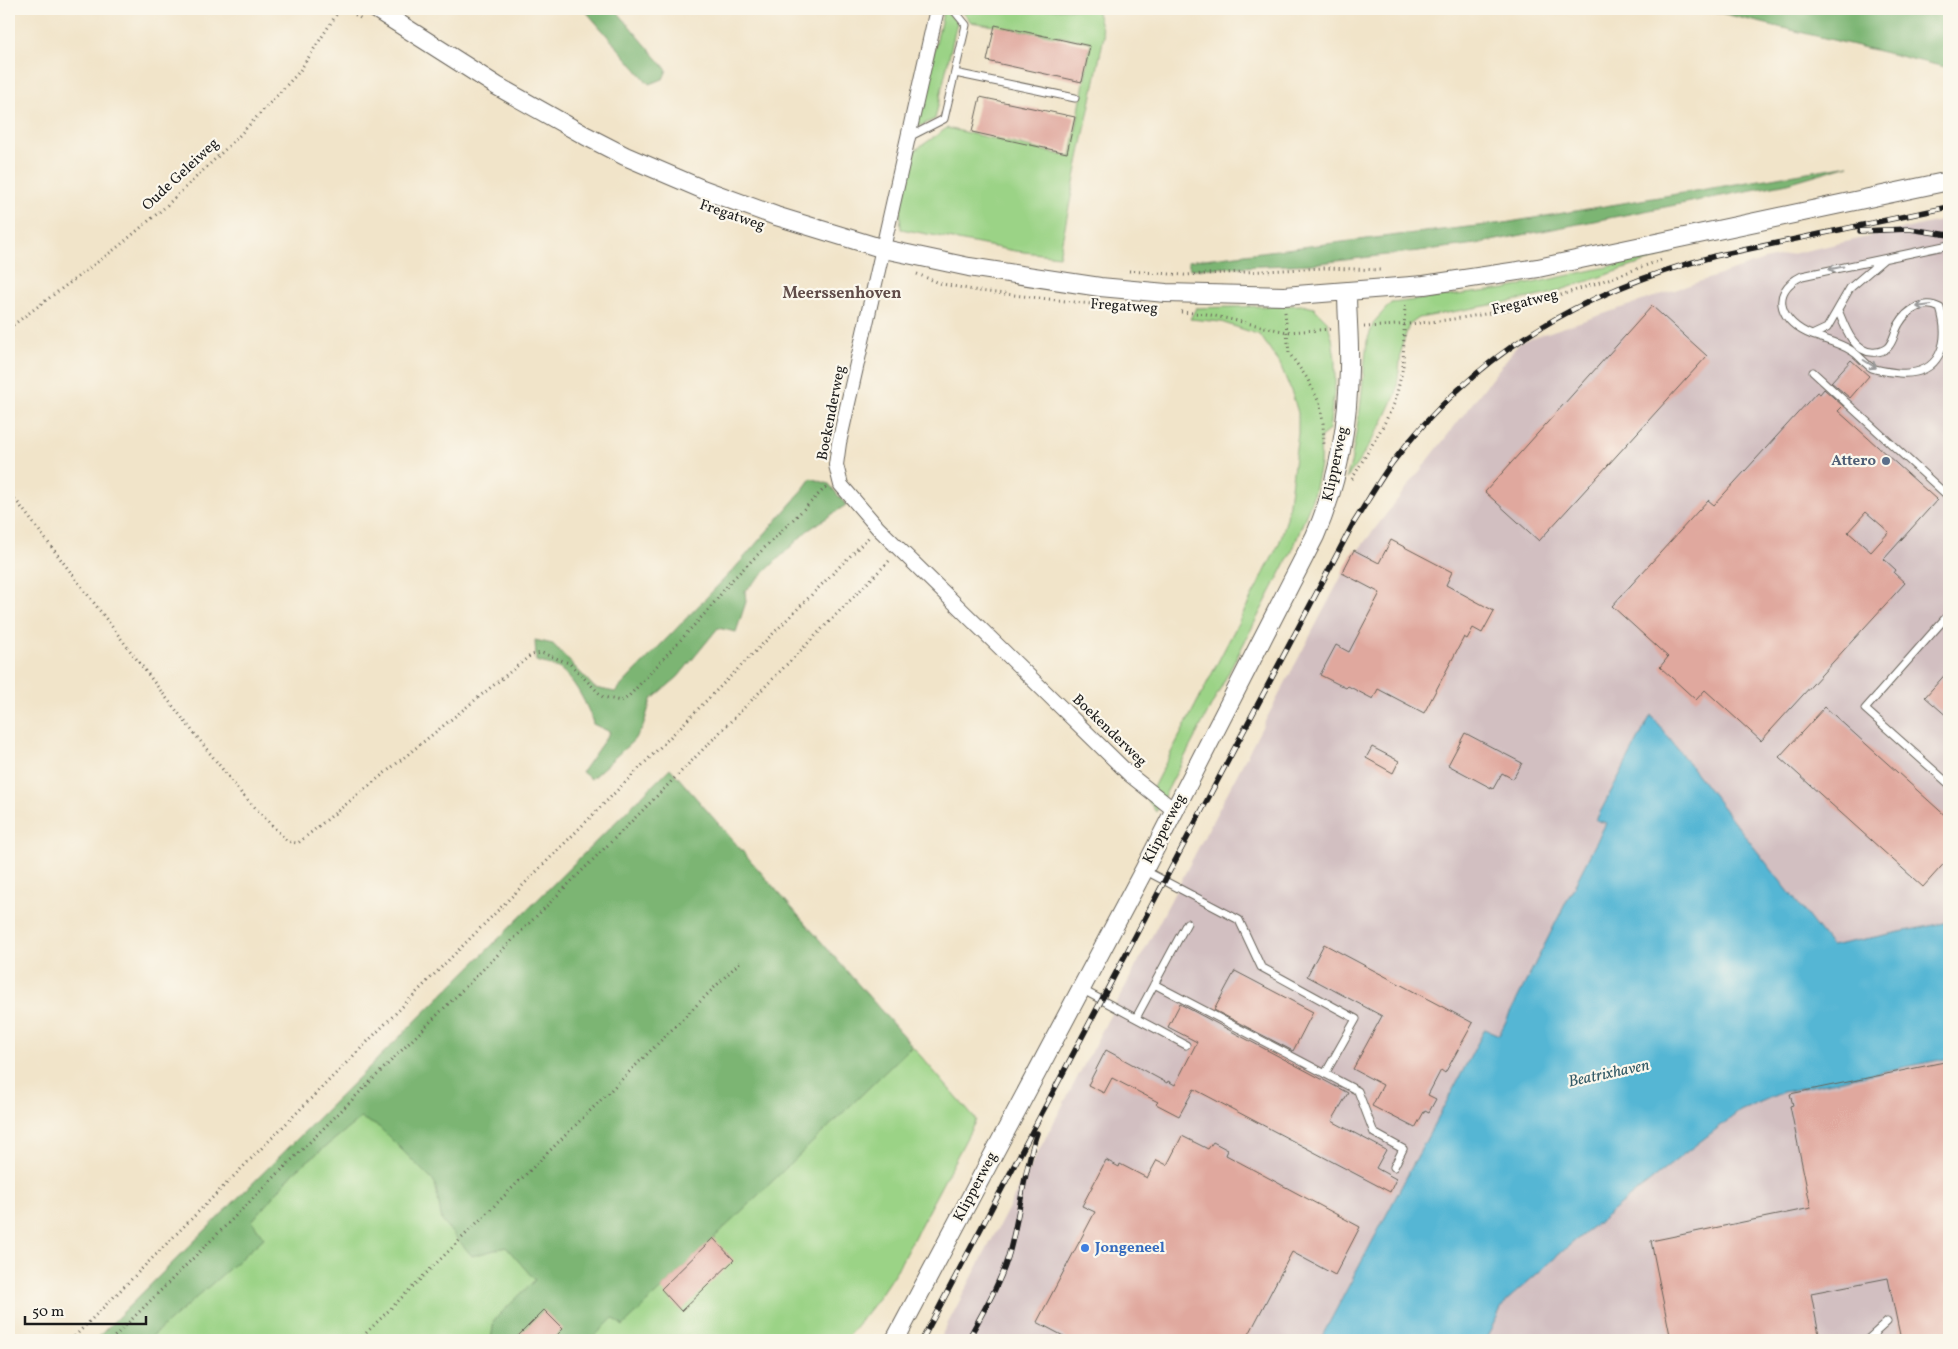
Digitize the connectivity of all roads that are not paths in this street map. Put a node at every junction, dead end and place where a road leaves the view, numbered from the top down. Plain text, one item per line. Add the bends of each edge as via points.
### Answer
1 (937, 9) edge
2 (953, 9) edge
3 (374, 17) edge
4 (955, 73) junction
5 (1075, 98) dead end
6 (909, 137) junction
7 (1949, 181) edge
8 (1949, 245) edge
9 (884, 248) junction
10 (1884, 259) junction
11 (1347, 292) junction
12 (1838, 310) junction
13 (1812, 335) junction
14 (1813, 372) dead end
15 (1949, 497) edge
16 (1949, 614) edge
17 (1949, 784) edge
18 (1174, 810) junction
19 (1144, 870) junction
20 (1187, 923) dead end
21 (1154, 984) junction
22 (1081, 989) junction
23 (1136, 1018) junction
24 (1186, 1045) dead end
25 (1325, 1074) junction
26 (1394, 1167) dead end
27 (1887, 1322) dead end
28 (895, 1340) edge
29 (1867, 1340) edge

1 - 6 street, Boekenderweg
2 - 4 lane via 966,25
3 - 9 street, Fregatweg via 625,156 750,207
4 - 5 lane
4 - 6 lane via 944,119
6 - 9 street, Boekenderweg
7 - 11 street, Fregatweg via 1538,268
8 - 10 lane
9 - 11 street, Fregatweg via 969,268 1166,293 1284,296
9 - 18 street, Boekenderweg via 839,443 836,465 845,491 878,528 1130,775
10 - 12 lane via 1850,288
10 -> 13 lane via 1802,276 1788,284 1782,295 1782,308 1795,327
11 - 18 street, Klipperweg via 1349,368 1344,432 1332,495 1303,562
12 - 13 lane via 1827,328
13 -> 12 lane via 1852,351 1872,368 1892,372 1924,370 1943,348 1942,313 1935,305 1917,306 1906,314 1887,348 1879,352 1860,349
14 - 15 lane
16 - 17 lane via 1865,709
18 - 19 street, Klipperweg
19 - 22 street, Klipperweg
19 - 25 lane via 1239,920 1261,967 1356,1019
20 - 21 lane
21 - 23 lane
21 - 25 lane
22 - 23 lane
22 - 28 street, Klipperweg
23 - 24 lane
25 - 26 lane via 1358,1091 1374,1133 1403,1149
27 - 29 lane

